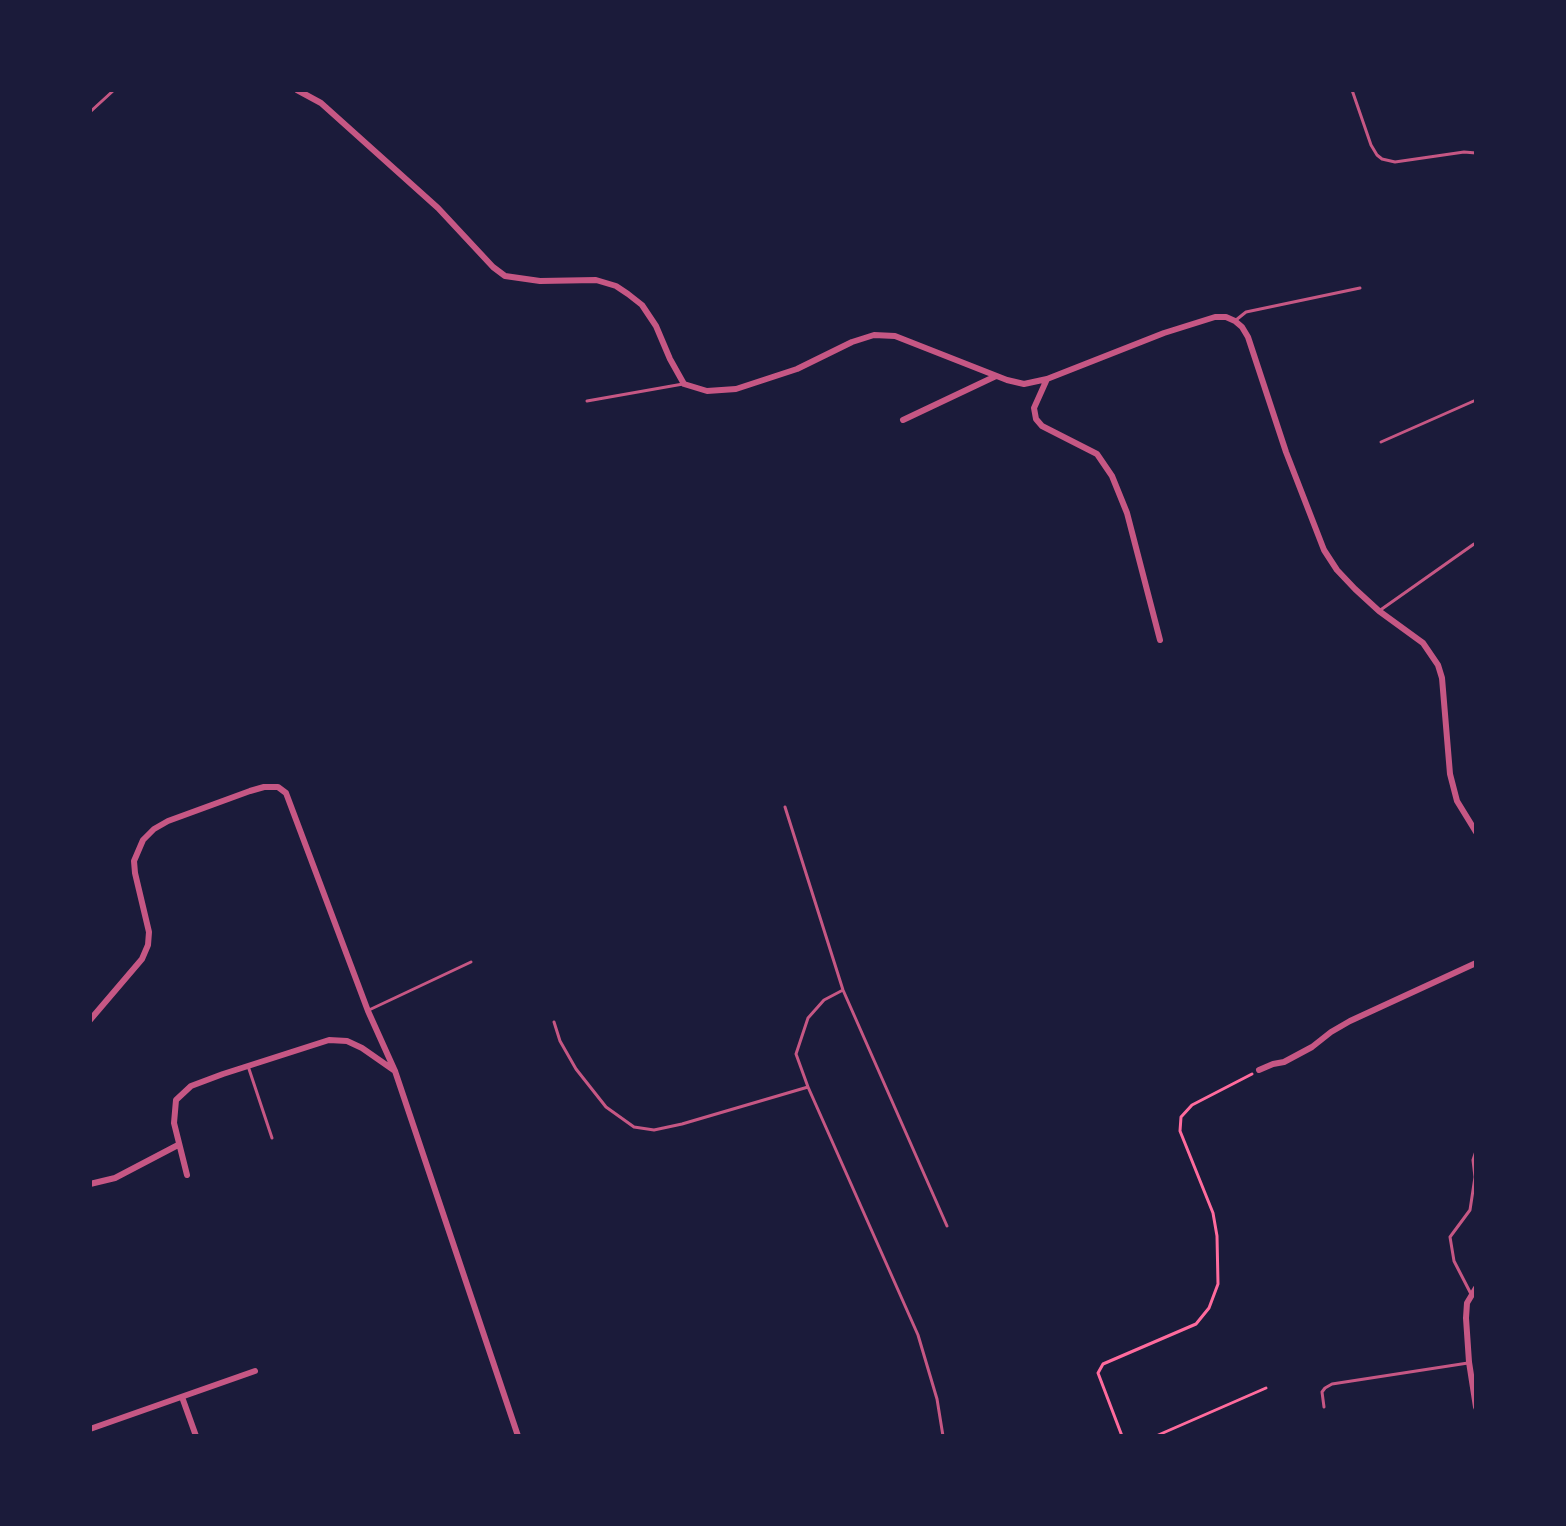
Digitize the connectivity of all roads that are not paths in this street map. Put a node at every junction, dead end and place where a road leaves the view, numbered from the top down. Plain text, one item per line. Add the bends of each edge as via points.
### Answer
1 (114, 90) edge
2 (297, 90) edge
3 (1352, 90) edge
4 (90, 112) edge
5 (1476, 153) edge
6 (1360, 288) dead end
7 (1235, 321) junction
8 (996, 376) junction
9 (1047, 379) junction
10 (684, 384) junction
11 (1476, 400) edge
12 (587, 401) dead end
13 (903, 420) dead end
14 (1381, 442) dead end
15 (1474, 544) dead end
16 (1379, 610) junction
17 (1160, 640) dead end
18 (785, 807) dead end
19 (1476, 832) edge
20 (471, 962) dead end
21 (1476, 963) edge
22 (843, 990) junction
23 (368, 1011) junction
24 (90, 1020) edge
25 (554, 1022) dead end
26 (248, 1066) junction
27 (1259, 1070) road end
28 (395, 1071) junction
29 (808, 1087) junction
30 (272, 1138) dead end
31 (178, 1145) junction
32 (1476, 1151) edge
33 (188, 1175) dead end
34 (90, 1184) edge
35 (946, 1226) dead end
36 (1476, 1288) edge
37 (1471, 1294) junction
38 (1469, 1362) junction
39 (255, 1371) dead end
40 (182, 1397) junction
41 (1324, 1407) dead end
42 (1476, 1407) edge
43 (90, 1429) edge
44 (196, 1436) edge
45 (518, 1436) edge
46 (943, 1436) edge

1 - 4 lane
2 - 10 street via 330,111 438,208 505,276 540,281 596,280 628,294 657,326
3 - 5 lane via 1371,145 1382,159 1395,162
6 - 7 lane via 1246,312
7 - 9 street via 1215,317
7 - 16 street via 1248,337 1324,550 1337,570
8 - 9 street via 1024,384
8 - 10 street via 896,336 874,334 797,369 736,389 707,391
8 - 13 street
9 - 17 street via 1034,408 1036,419 1042,426 1097,454 1112,476 1127,513
10 - 12 lane
11 - 14 lane
15 - 16 lane
16 - 19 street via 1423,643 1438,665 1450,774 1457,801
18 - 22 lane
20 - 23 lane
21 - 27 street via 1350,1021 1284,1062
22 - 29 lane via 824,1000 808,1018 800,1037 796,1054
22 - 35 lane
23 - 24 street via 291,804 278,787 250,791 168,821 143,840 135,867 149,932 148,945 142,959
23 - 28 street
25 - 29 lane via 576,1069 606,1107 634,1127 654,1130 681,1124
26 - 28 street via 329,1040 347,1041 363,1048
26 - 30 lane
26 - 31 street via 191,1086 176,1100 174,1123
28 - 45 street
29 - 46 lane via 918,1335
31 - 33 street
31 - 34 street via 116,1178
32 - 37 lane via 1470,1210 1450,1237 1454,1262
36 - 37 street
37 - 38 street via 1466,1318
38 - 41 lane via 1332,1384 1322,1392
38 - 42 street
39 - 40 street
40 - 43 street
40 - 44 street

